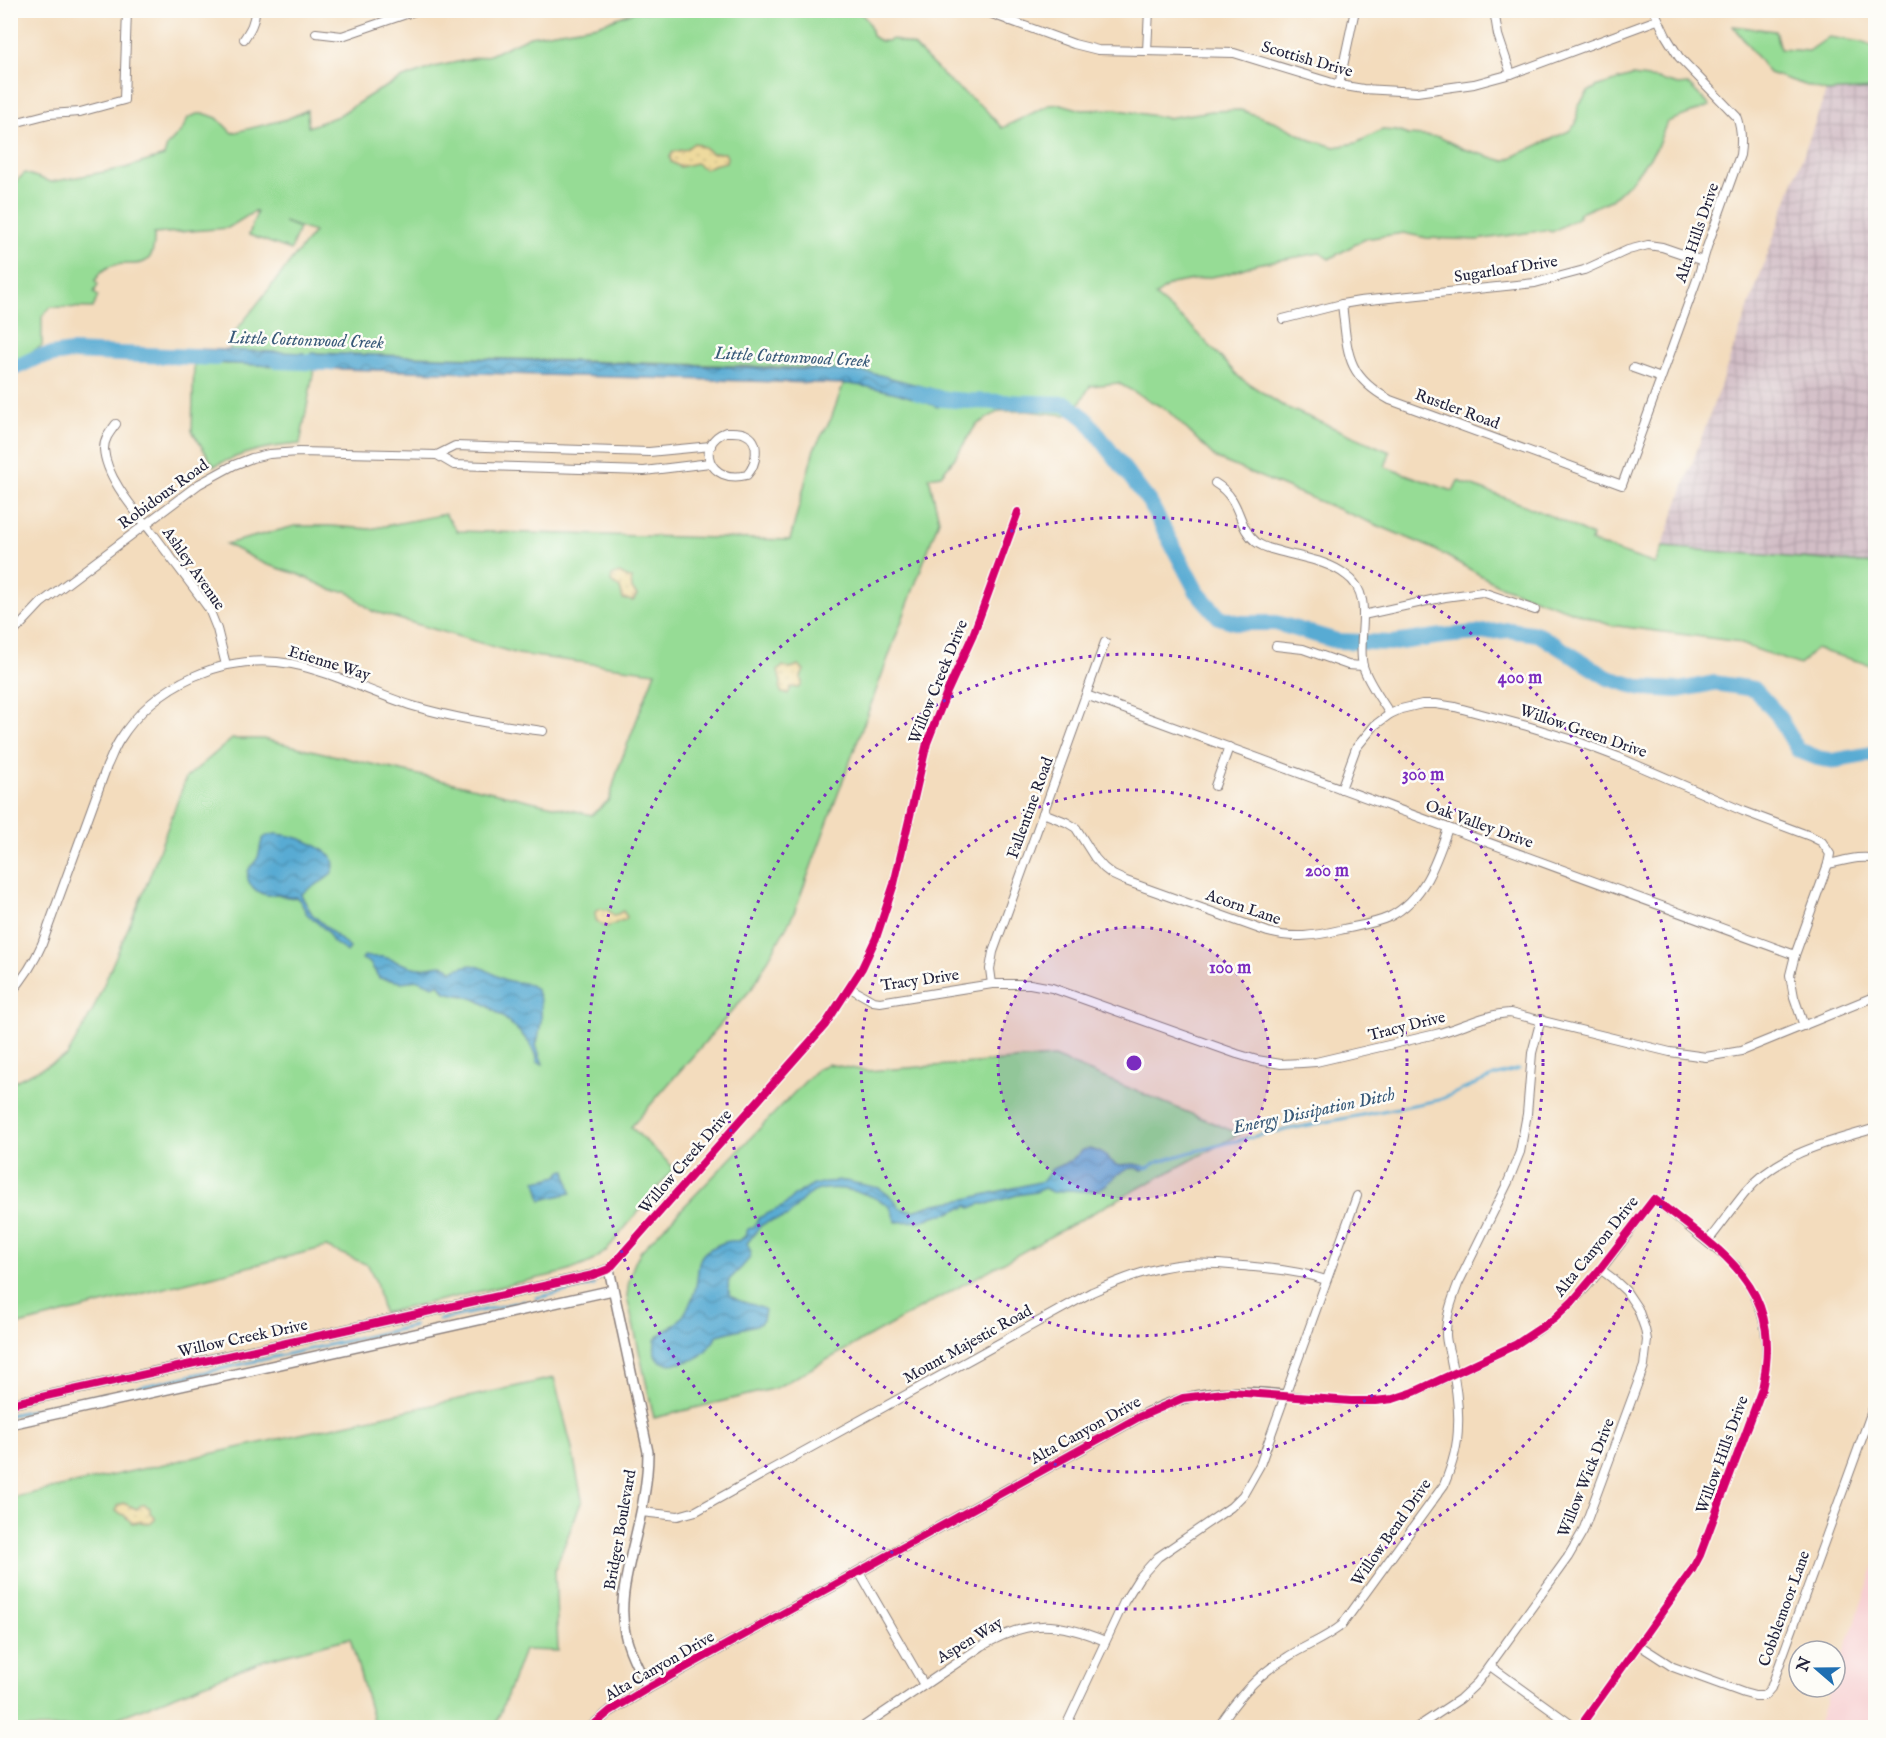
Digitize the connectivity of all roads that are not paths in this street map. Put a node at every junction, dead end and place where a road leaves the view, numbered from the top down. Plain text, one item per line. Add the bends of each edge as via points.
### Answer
1 (127, 10) edge
2 (255, 10) edge
3 (981, 10) edge
4 (1012, 10) edge
5 (1149, 10) edge
6 (1355, 10) edge
7 (1494, 10) edge
8 (1654, 10) edge
9 (418, 11) edge
10 (1658, 20) junction
11 (1009, 21) junction
12 (316, 33) dead end
13 (244, 39) dead end
14 (1147, 51) junction
15 (1511, 74) junction
16 (1339, 85) junction
17 (10, 124) edge
18 (1702, 261) junction
19 (1342, 304) junction
20 (1283, 320) dead end
21 (1633, 368) dead end
22 (1662, 378) junction
23 (116, 424) dead end
24 (711, 446) junction
25 (437, 455) junction
26 (710, 463) junction
27 (1215, 483) dead end
28 (1622, 485) joint
29 (1018, 512) dead end
30 (146, 525) junction
31 (1534, 610) dead end
32 (1363, 615) junction
33 (10, 636) edge
34 (1106, 642) dead end
35 (1276, 646) dead end
36 (1363, 662) junction
37 (226, 664) junction
38 (1086, 695) junction
39 (1390, 714) junction
40 (543, 731) dead end
41 (1229, 747) junction
42 (1215, 786) dead end
43 (1341, 789) junction
44 (1043, 813) junction
45 (1449, 828) junction
46 (1875, 859) edge
47 (1828, 864) junction
48 (1795, 955) junction
49 (992, 984) junction
50 (850, 988) junction
51 (10, 994) edge
52 (1875, 996) edge
53 (1541, 1019) junction
54 (1804, 1026) junction
55 (1875, 1128) edge
56 (1358, 1196) dead end
57 (1654, 1199) joint
58 (1708, 1241) junction
59 (609, 1269) junction
60 (1600, 1269) junction
61 (1326, 1280) junction
62 (613, 1290) junction
63 (1453, 1374) junction
64 (1284, 1395) junction
65 (1875, 1400) edge
66 (10, 1404) edge
67 (10, 1424) edge
68 (641, 1512) junction
69 (859, 1572) junction
70 (1105, 1641) junction
71 (1639, 1645) junction
72 (1490, 1666) junction
73 (924, 1686) junction
74 (648, 1688) junction
75 (590, 1728) edge
76 (861, 1728) edge
77 (1065, 1728) edge
78 (1218, 1728) edge
79 (1416, 1728) edge
80 (1577, 1728) edge

1 - 17 street via 124,100
2 - 13 street
3 - 11 street, Scottish Drive
4 - 11 street
5 - 14 street
6 - 16 street
7 - 15 street
8 - 10 street, Alta Hills Drive
9 - 12 street via 342,36
10 - 15 street, Scottish Drive
10 - 18 street, Alta Hills Drive via 1679,57 1730,108 1741,128 1740,155
11 - 14 street, Scottish Drive via 1085,47
14 - 16 street, Scottish Drive via 1234,53
15 - 16 street, Scottish Drive via 1417,92
18 - 19 street, Sugarloaf Drive via 1648,245 1584,270 1535,283
18 - 22 street, Alta Hills Drive
19 - 20 street, Sugarloaf Drive
19 - 28 street, Rustler Road via 1352,366 1373,391
21 - 22 street
22 - 28 street, Alta Hills Drive
23 - 30 street, Ashley Avenue via 104,447 106,459 114,479
24 - 25 street, Robidoux Road via 649,452 455,446
24 - 26 street
24 - 26 street, Robidoux Road via 715,438 726,432 748,435 755,446 755,463 741,477 718,473
25 - 26 street, Robidoux Road via 454,465 644,471
25 - 30 street, Robidoux Road via 299,452 252,458 199,484
27 - 32 street via 1232,497 1255,542 1330,565 1350,577 1361,595
29 - 50 street, Willow Creek Drive via 935,720 886,910
30 - 33 street, Robidoux Road via 41,603
30 - 37 street, Ashley Avenue via 209,609
31 - 32 street via 1482,592
32 - 36 street
34 - 38 street, Fallentine Road
35 - 36 street via 1303,649 1348,665
36 - 39 street
37 - 40 street, Etienne Way via 293,664 428,710
37 - 51 street, Etienne Way via 167,691 147,707 118,742 42,944
38 - 41 street, Oak Valley Drive
38 - 44 street, Fallentine Road
39 - 43 street, Willow Green Drive via 1356,748
39 - 47 street, Willow Green Drive via 1422,704 1455,707 1573,740 1822,842 1830,854
41 - 42 street
41 - 43 street, Oak Valley Drive
43 - 45 street, Oak Valley Drive
44 - 45 street, Acorn Lane via 1076,828 1104,868 1126,881 1268,932 1300,937 1371,923 1400,910 1422,889
44 - 49 street, Fallentine Road via 993,952
45 - 48 street, Oak Valley Drive
46 - 47 street via 1855,858
47 - 48 street
48 - 54 street via 1791,986
49 - 50 street, Tracy Drive via 880,1002
49 - 53 street, Tracy Drive via 1053,988 1237,1054 1281,1064 1316,1062 1436,1034 1497,1013
50 - 59 street, Willow Creek Drive via 825,1025
52 - 54 street, Tracy Drive
53 - 54 street, Tracy Drive via 1670,1052 1706,1057 1742,1051
53 - 63 street, Willow Bend Drive via 1532,1053 1520,1152 1452,1300 1446,1332
55 - 58 street via 1807,1149 1780,1162 1744,1193
56 - 61 street
57 - 58 street, Willow Hills Drive
57 - 60 street, Alta Canyon Drive
58 - 71 street, Willow Hills Drive via 1736,1266 1758,1302 1766,1330 1766,1369 1700,1555
59 - 62 street, Bridger Boulevard
59 - 66 street, Willow Creek Drive
60 - 63 street, Alta Canyon Drive via 1572,1302 1535,1333
60 - 72 street, Willow Wick Drive via 1626,1291 1638,1309 1647,1340 1644,1366 1583,1531
61 - 64 street
61 - 68 street, Mount Majestic Road via 1299,1272 1217,1264 1185,1264 1122,1279 696,1511 678,1516
62 - 67 street, Willow Creek Drive
62 - 68 street, Bridger Boulevard via 648,1452
63 - 64 street, Alta Canyon Drive via 1403,1396 1375,1401
63 - 78 street, Willow Bend Drive via 1458,1409 1457,1446 1448,1475 1432,1503 1342,1625 1263,1674
64 - 69 street, Alta Canyon Drive via 1207,1394 1161,1407
64 - 70 street via 1260,1465 1243,1495 1148,1567 1131,1589
65 - 71 street, Cobblemoor Lane via 1771,1688 1764,1696 1744,1694 1673,1667
68 - 74 street, Bridger Boulevard via 625,1582 623,1616 629,1649
69 - 73 street
69 - 74 street, Alta Canyon Drive
70 - 73 street, Aspen Way via 1059,1626 1019,1629 982,1646
70 - 77 street
71 - 80 street, Willow Hills Drive
72 - 79 street, Willow Wick Drive via 1467,1693
72 - 80 street
73 - 76 street, Aspen Way
74 - 75 street, Alta Canyon Drive

